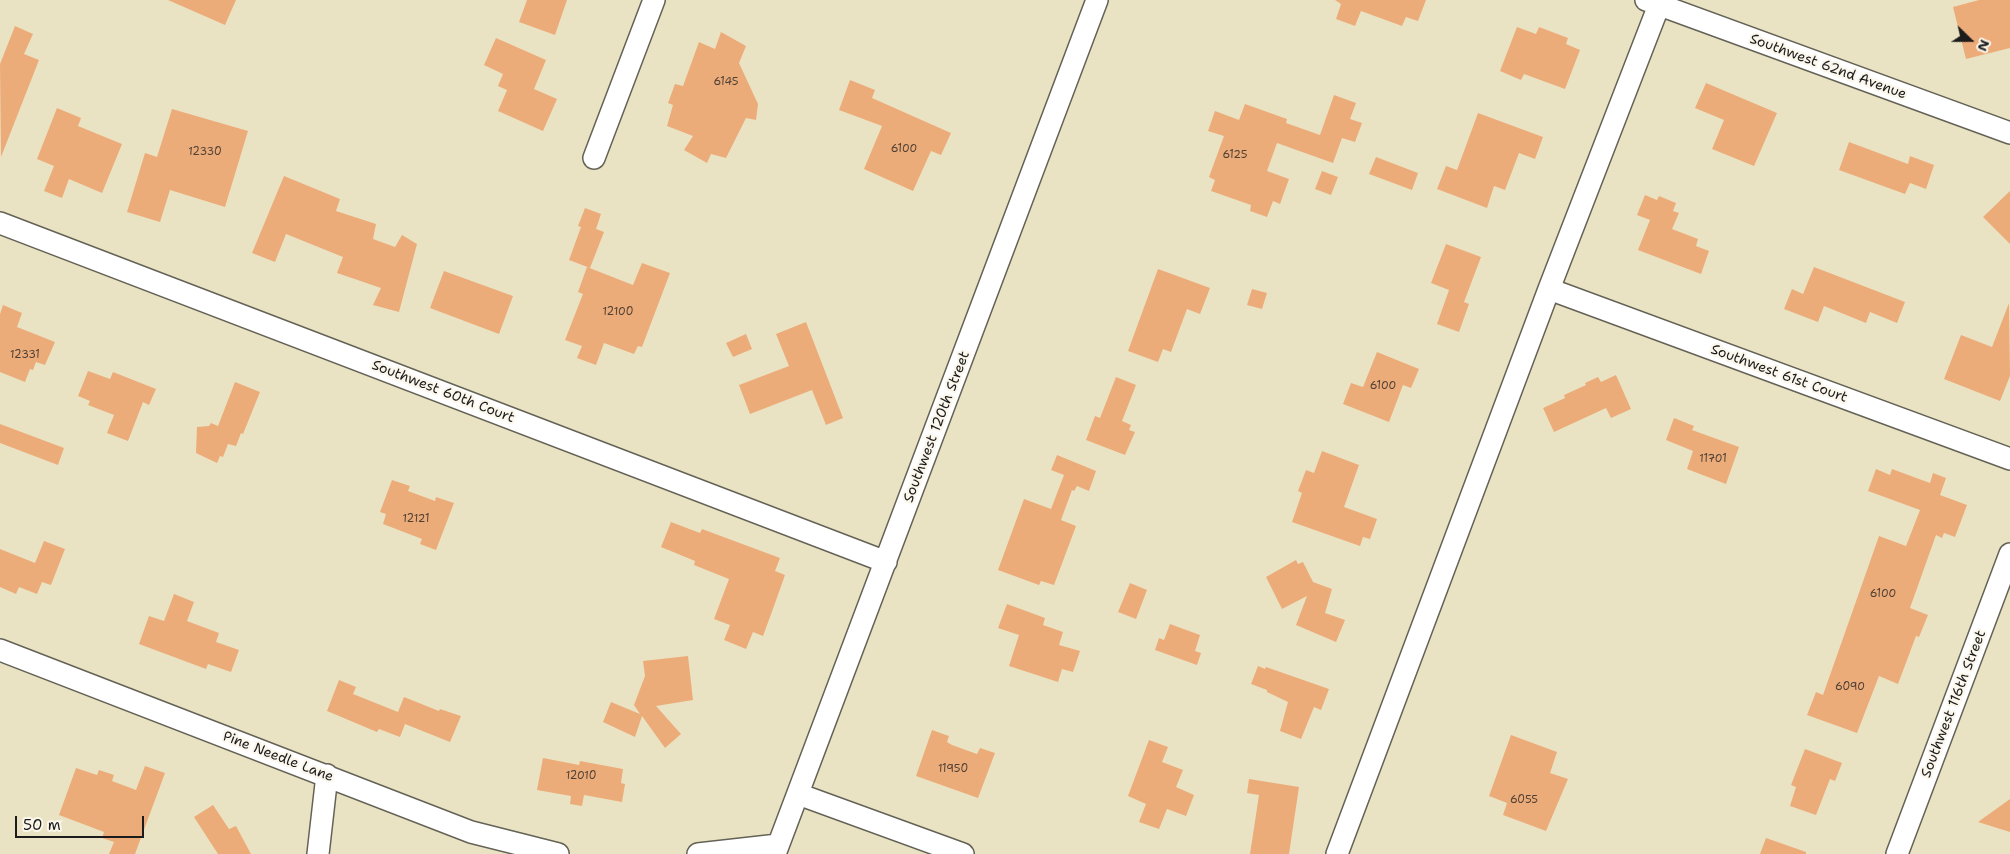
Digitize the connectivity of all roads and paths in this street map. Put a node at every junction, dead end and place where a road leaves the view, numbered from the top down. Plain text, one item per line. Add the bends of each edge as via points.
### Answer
1 (654, 0) edge
2 (1097, 0) edge
3 (1656, 1) edge
4 (2010, 133) edge
5 (594, 158) dead end
6 (0, 223) edge
7 (1548, 289) junction
8 (2010, 460) edge
9 (2010, 554) edge
10 (886, 562) junction
11 (0, 650) edge
12 (326, 775) junction
13 (798, 794) junction
14 (777, 849) edge
15 (318, 854) edge
16 (558, 854) edge
17 (698, 854) edge
18 (963, 854) edge
19 (1337, 854) edge
20 (1897, 854) edge

1 - 5 street
2 - 10 street, Southwest 120th Street
3 - 4 street, Southwest 62nd Avenue
3 - 7 street
6 - 10 street, Southwest 60th Court
7 - 8 street, Southwest 61st Court
7 - 19 street
9 - 20 street, Southwest 116th Street
10 - 13 street, Southwest 120th Street
11 - 12 street, Pine Needle Lane
12 - 15 street
12 - 16 street, Pine Needle Lane via 471,832
13 - 14 street, Southwest 120th Street
13 - 18 street
14 - 17 street

